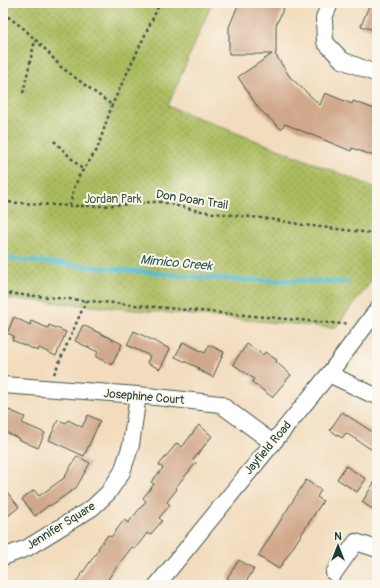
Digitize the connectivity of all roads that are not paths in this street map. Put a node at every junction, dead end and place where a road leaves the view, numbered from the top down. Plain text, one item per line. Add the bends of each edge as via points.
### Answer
1 (330, 3) edge
2 (377, 74) edge
3 (372, 316) edge
4 (329, 374) junction
5 (3, 385) edge
6 (138, 395) junction
7 (377, 395) edge
8 (273, 443) junction
9 (377, 549) edge
10 (3, 557) edge
11 (334, 573) dead end
12 (156, 585) edge

1 - 2 street via 324,18 325,42 342,60
3 - 4 street, Jayfield Road
4 - 7 street
4 - 8 street, Jayfield Road
5 - 6 street, Josephine Court
6 - 8 street, Josephine Court via 220,404
6 - 10 street, Jennifer Square via 131,445 122,472 108,493 92,508 27,548
8 - 12 street, Jayfield Road
9 - 11 street via 356,542

